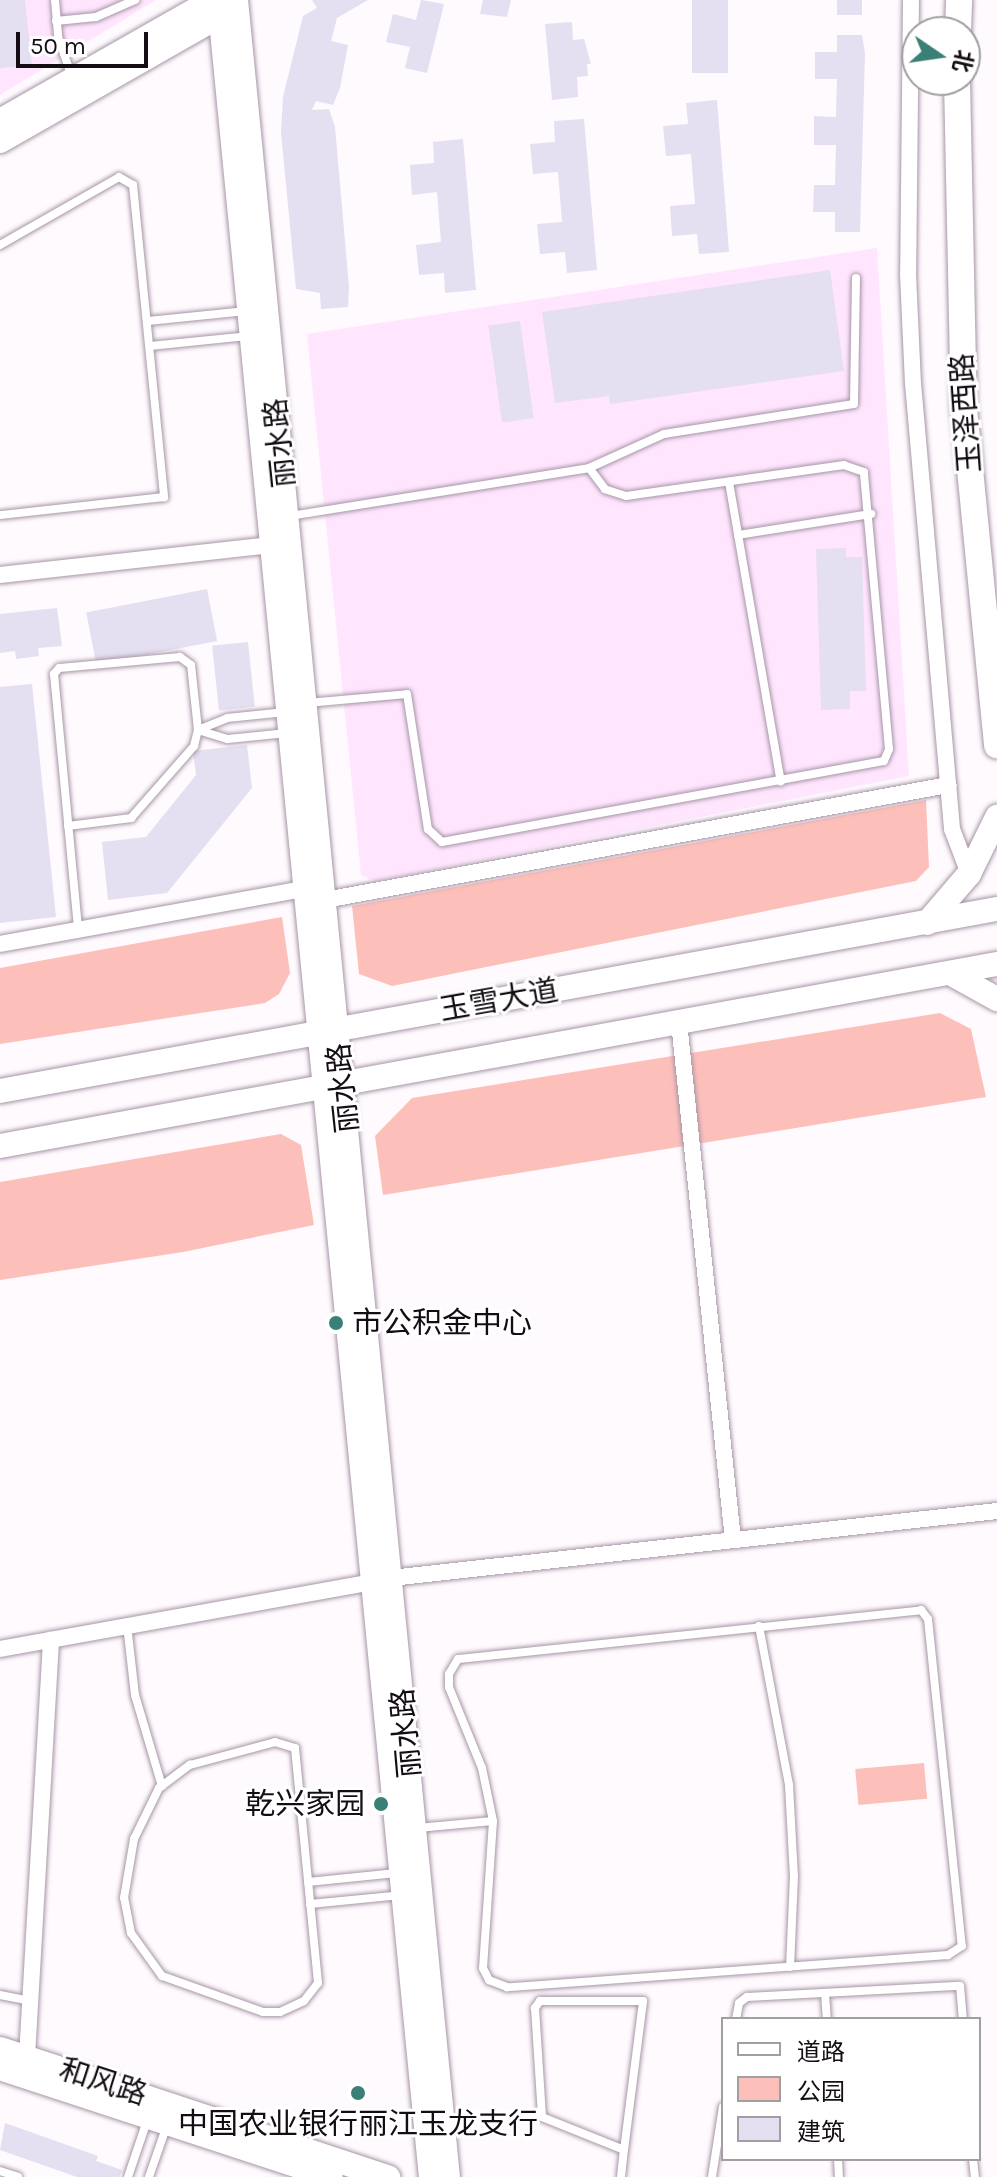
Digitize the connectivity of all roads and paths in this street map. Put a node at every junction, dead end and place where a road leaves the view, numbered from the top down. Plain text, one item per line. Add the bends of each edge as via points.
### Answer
1 (55, 0) edge
2 (135, 0) edge
3 (911, 0) edge
4 (229, 3) edge
5 (56, 21) junction
6 (73, 80) junction
7 (957, 96) edge
8 (0, 121) edge
9 (0, 141) edge
10 (0, 245) edge
11 (856, 278) dead end
12 (250, 310) junction
13 (148, 321) junction
14 (253, 335) junction
15 (150, 346) junction
16 (589, 468) junction
17 (729, 482) junction
18 (871, 514) junction
19 (0, 515) edge
20 (288, 516) junction
21 (738, 535) junction
22 (273, 545) junction
23 (0, 575) edge
24 (296, 716) junction
25 (198, 730) junction
26 (997, 745) edge
27 (781, 782) junction
28 (948, 785) junction
29 (997, 817) edge
30 (68, 826) junction
31 (969, 874) junction
32 (316, 894) junction
33 (997, 909) edge
34 (927, 923) junction
35 (78, 930) junction
36 (0, 944) edge
37 (997, 964) edge
38 (950, 973) junction
39 (997, 999) edge
40 (679, 1022) junction
41 (329, 1031) junction
42 (334, 1084) junction
43 (0, 1091) edge
44 (0, 1146) edge
45 (997, 1511) edge
46 (733, 1540) junction
47 (382, 1580) junction
48 (127, 1625) junction
49 (759, 1626) junction
50 (51, 1640) junction
51 (0, 1649) edge
52 (162, 1786) junction
53 (493, 1821) junction
54 (415, 1828) junction
55 (308, 1882) junction
56 (403, 1884) junction
57 (310, 1904) junction
58 (790, 1967) junction
59 (825, 1993) junction
60 (0, 1995) edge
61 (30, 2001) junction
62 (736, 2017) edge
63 (827, 2017) edge
64 (963, 2017) edge
65 (0, 2049) edge
66 (27, 2057) junction
67 (0, 2068) edge
68 (158, 2120) junction
69 (721, 2120) edge
70 (624, 2150) junction
71 (0, 2171) edge
72 (18, 2177) edge
73 (128, 2177) edge
74 (149, 2177) edge
75 (331, 2177) edge
76 (388, 2177) edge
77 (431, 2177) edge
78 (448, 2177) edge
79 (621, 2177) edge
80 (712, 2177) edge

1 - 5 lane
2 - 5 lane via 96,17
3 - 28 street via 911,336
4 - 6 street
4 - 9 street
4 - 12 street, 丽水路
4 - 20 street, 丽水路
5 - 6 lane
6 - 8 street
7 - 26 main road, 玉泽西路 via 964,408
10 - 13 lane via 119,177 125,179 136,190
11 - 16 lane via 854,404 664,434
12 - 13 lane
12 - 14 street, 丽水路
13 - 15 lane
14 - 15 lane
14 - 22 street, 丽水路
15 - 19 lane via 164,497
16 - 17 lane via 605,489 626,496
16 - 20 lane
17 - 18 lane via 854,465 868,477
17 - 21 lane
18 - 21 lane
18 - 27 lane via 887,757 876,765
20 - 24 street, 丽水路
21 - 27 lane
22 - 23 street
22 - 24 street, 丽水路
24 - 25 lane via 227,718
24 - 25 lane via 228,739
24 - 27 lane via 407,694 428,829 442,842
24 - 32 street, 丽水路
24 - 32 street, 丽水路
25 - 30 lane via 194,746 135,816
25 - 30 lane via 191,665 180,657 59,668 54,674
28 - 31 street via 952,829
28 - 32 street
29 - 31 street
30 - 35 lane
31 - 34 street
32 - 35 street
32 - 41 street, 丽水路
33 - 34 street, 玉雪大道
34 - 41 street, 玉雪大道
35 - 36 street
37 - 38 street, 玉雪大道
38 - 39 street
38 - 40 street, 玉雪大道
40 - 42 street, 玉雪大道
40 - 46 street
41 - 42 street, 丽水路
41 - 43 street, 玉雪大道
42 - 44 street, 玉雪大道
42 - 47 street, 丽水路
45 - 46 street
46 - 47 street
47 - 48 street
47 - 54 street, 丽水路
47 - 56 street, 丽水路
48 - 50 street
48 - 52 lane via 135,1695
49 - 53 lane via 458,1659 449,1687 482,1768
49 - 58 lane via 789,1785 794,1876
49 - 58 lane via 921,1610 928,1619 962,1946 948,1955
50 - 51 street
50 - 61 street
52 - 55 lane via 190,1765 258,1743 295,1748
52 - 57 lane via 134,1839 124,1898 131,1933 162,1976 263,2012 297,2006 318,1983
53 - 54 lane
53 - 58 lane via 483,1968 494,1983 507,1987
54 - 78 street, 丽水路
55 - 56 lane
55 - 57 lane
56 - 57 lane
56 - 77 street, 丽水路
59 - 62 lane via 747,1997 739,2003
59 - 63 lane
59 - 64 lane via 960,1986
60 - 61 lane
61 - 66 street
65 - 66 street, 和风路
66 - 76 street, 和风路
67 - 68 street, 和风路
68 - 73 lane
68 - 74 lane
68 - 75 street, 和风路
69 - 80 lane
70 - 70 lane via 542,2117 535,2008 540,2001 643,2001
70 - 79 lane
71 - 72 lane

